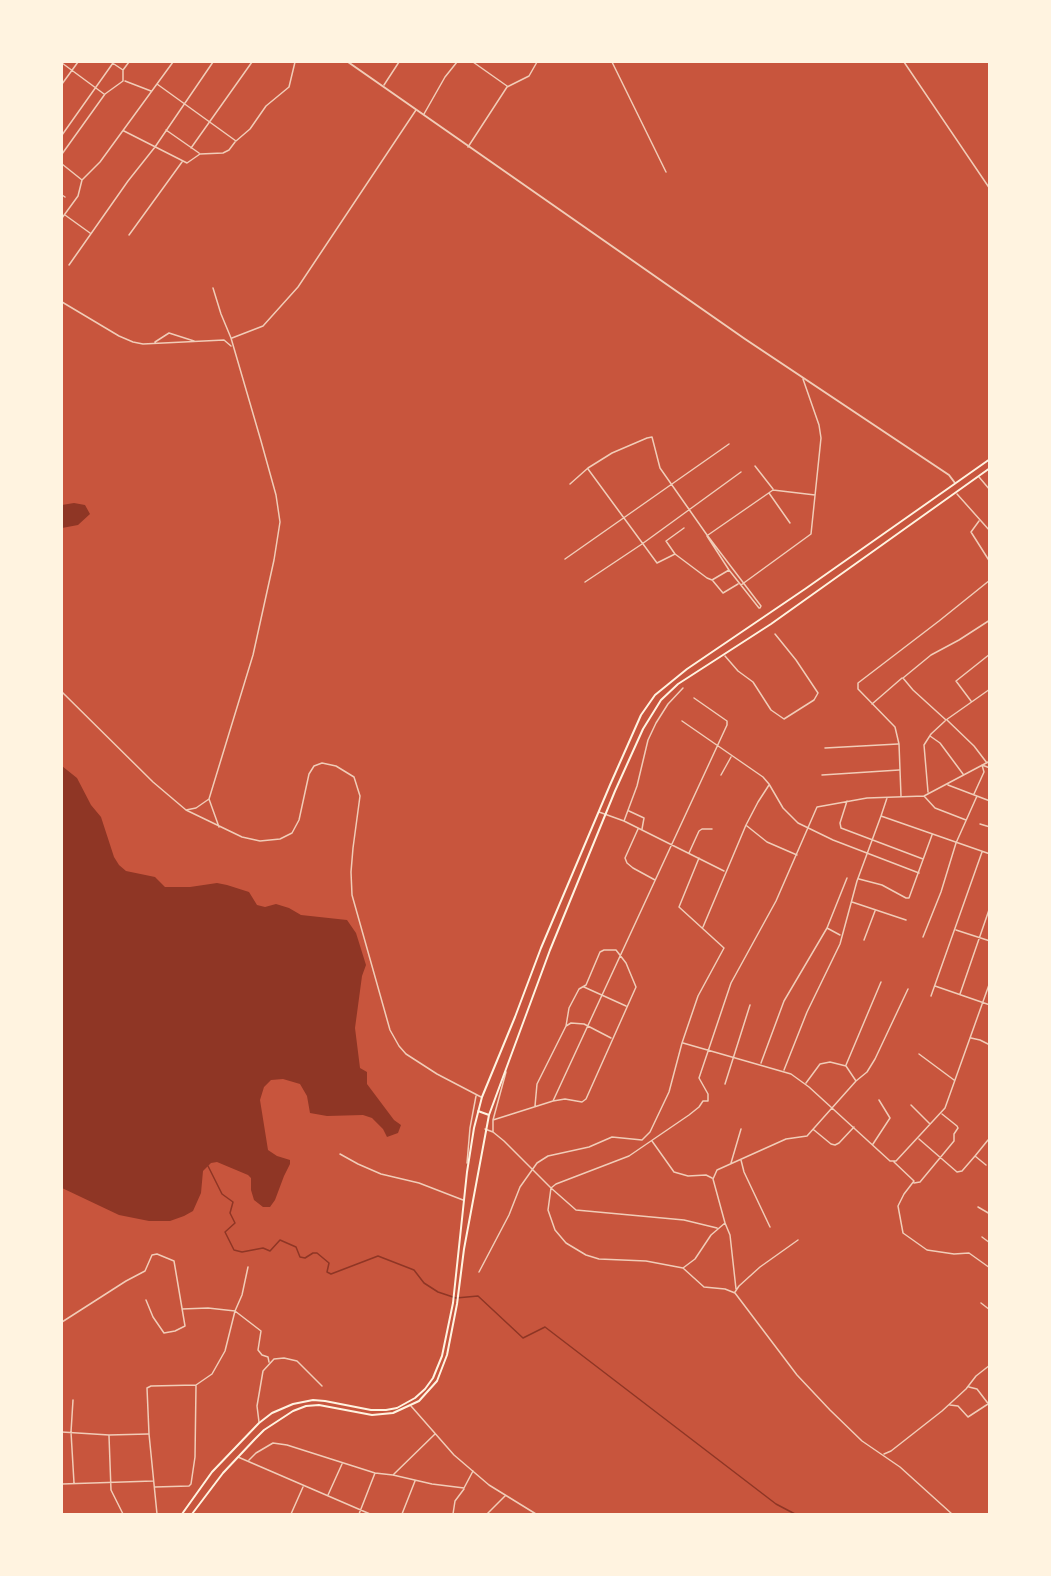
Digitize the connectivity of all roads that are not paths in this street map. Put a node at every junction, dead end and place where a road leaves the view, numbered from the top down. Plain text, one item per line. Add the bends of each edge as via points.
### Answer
1 (78, 62) edge
2 (112, 62) edge
3 (129, 62) edge
4 (173, 62) edge
5 (213, 62) edge
6 (252, 62) edge
7 (296, 62) edge
8 (348, 62) edge
9 (399, 62) edge
10 (457, 62) edge
11 (473, 62) edge
12 (537, 62) edge
13 (612, 62) edge
14 (904, 62) edge
15 (62, 63) edge
16 (72, 70) junction
17 (123, 70) junction
18 (123, 81) junction
19 (62, 84) edge
20 (157, 84) junction
21 (383, 86) junction
22 (95, 87) junction
23 (507, 87) junction
24 (152, 91) junction
25 (105, 94) junction
26 (183, 103) junction
27 (416, 110) junction
28 (423, 114) junction
29 (210, 122) junction
30 (123, 130) junction
31 (166, 130) junction
32 (62, 135) edge
33 (236, 141) junction
34 (155, 147) junction
35 (468, 147) junction
36 (191, 148) junction
37 (62, 154) edge
38 (200, 154) junction
39 (183, 162) junction
40 (62, 164) edge
41 (666, 172) dead end
42 (82, 180) junction
43 (990, 189) edge
44 (62, 195) edge
45 (65, 197) dead end
46 (64, 215) junction
47 (62, 218) edge
48 (92, 234) junction
49 (129, 235) dead end
50 (69, 265) dead end
51 (213, 288) dead end
52 (62, 302) edge
53 (228, 332) junction
54 (231, 338) junction
55 (224, 340) junction
56 (197, 342) junction
57 (154, 343) junction
58 (233, 347) junction
59 (803, 378) junction
60 (729, 444) dead end
61 (990, 459) edge
62 (755, 466) dead end
63 (588, 468) junction
64 (990, 468) edge
65 (741, 472) dead end
66 (978, 476) junction
67 (671, 483) junction
68 (955, 483) junction
69 (570, 484) dead end
70 (773, 490) junction
71 (990, 490) edge
72 (956, 492) junction
73 (768, 493) junction
74 (816, 495) junction
75 (689, 510) junction
76 (623, 518) junction
77 (980, 520) junction
78 (790, 523) dead end
79 (684, 528) dead end
80 (990, 531) edge
81 (885, 533) junction
82 (707, 535) junction
83 (890, 540) junction
84 (642, 544) junction
85 (675, 554) junction
86 (565, 559) dead end
87 (990, 562) edge
88 (729, 570) junction
89 (712, 580) junction
90 (990, 580) edge
91 (585, 582) dead end
92 (741, 584) junction
93 (990, 620) edge
94 (775, 634) dead end
95 (990, 654) edge
96 (724, 655) junction
97 (903, 678) junction
98 (683, 688) dead end
99 (990, 689) edge
100 (62, 692) edge
101 (694, 698) dead end
102 (972, 702) junction
103 (871, 705) junction
104 (946, 720) junction
105 (682, 721) dead end
106 (930, 736) junction
107 (899, 744) junction
108 (717, 746) junction
109 (825, 748) dead end
110 (732, 756) junction
111 (988, 762) edge
112 (982, 765) junction
113 (990, 768) edge
114 (900, 770) junction
115 (722, 774) dead end
116 (822, 775) dead end
117 (964, 775) junction
118 (769, 784) junction
119 (946, 784) junction
120 (928, 794) junction
121 (974, 795) junction
122 (924, 796) junction
123 (977, 796) junction
124 (901, 797) junction
125 (887, 798) junction
126 (209, 799) junction
127 (847, 801) junction
128 (990, 801) edge
129 (186, 810) junction
130 (629, 810) junction
131 (599, 812) junction
132 (606, 814) junction
133 (881, 816) junction
134 (966, 820) junction
135 (624, 821) junction
136 (980, 824) dead end
137 (746, 825) junction
138 (990, 827) edge
139 (220, 828) junction
140 (807, 828) junction
141 (638, 829) junction
142 (712, 829) dead end
143 (642, 830) junction
144 (933, 835) junction
145 (873, 838) junction
146 (956, 843) junction
147 (671, 845) junction
148 (982, 852) junction
149 (689, 853) junction
150 (867, 854) junction
151 (990, 854) edge
152 (798, 855) junction
153 (699, 858) junction
154 (924, 860) junction
155 (725, 871) junction
156 (919, 873) junction
157 (847, 878) dead end
158 (858, 879) junction
159 (655, 880) junction
160 (851, 902) junction
161 (990, 907) edge
162 (876, 910) junction
163 (906, 920) dead end
164 (703, 928) junction
165 (826, 928) junction
166 (955, 929) junction
167 (841, 935) junction
168 (923, 937) dead end
169 (979, 937) junction
170 (864, 940) dead end
171 (990, 941) edge
172 (621, 955) junction
173 (881, 981) dead end
174 (990, 982) edge
175 (934, 986) junction
176 (584, 987) junction
177 (908, 989) dead end
178 (960, 994) junction
179 (603, 995) junction
180 (931, 996) dead end
181 (982, 1002) junction
182 (750, 1005) dead end
183 (990, 1005) edge
184 (627, 1007) junction
185 (566, 1026) junction
186 (587, 1027) junction
187 (612, 1038) junction
188 (969, 1038) junction
189 (682, 1043) junction
190 (990, 1045) edge
191 (710, 1050) junction
192 (511, 1051) junction
193 (919, 1054) dead end
194 (734, 1057) junction
195 (760, 1064) junction
196 (846, 1066) junction
197 (784, 1071) junction
198 (954, 1080) junction
199 (856, 1081) junction
200 (805, 1083) junction
201 (725, 1084) dead end
202 (476, 1095) junction
203 (482, 1097) junction
204 (879, 1100) dead end
205 (553, 1101) junction
206 (911, 1105) dead end
207 (535, 1107) junction
208 (832, 1107) junction
209 (478, 1112) junction
210 (941, 1114) junction
211 (489, 1115) junction
212 (493, 1120) junction
213 (931, 1125) junction
214 (854, 1127) junction
215 (485, 1129) junction
216 (814, 1129) junction
217 (741, 1130) dead end
218 (493, 1132) junction
219 (918, 1138) junction
220 (652, 1140) junction
221 (988, 1140) edge
222 (873, 1144) junction
223 (340, 1154) dead end
224 (975, 1156) junction
225 (940, 1158) junction
226 (741, 1159) junction
227 (893, 1162) junction
228 (731, 1164) junction
229 (986, 1166) dead end
230 (532, 1169) junction
231 (467, 1172) junction
232 (713, 1179) junction
233 (914, 1183) junction
234 (551, 1188) junction
235 (464, 1200) junction
236 (978, 1207) dead end
237 (990, 1214) edge
238 (725, 1222) junction
239 (770, 1227) dead end
240 (717, 1228) junction
241 (982, 1237) dead end
242 (798, 1240) dead end
243 (990, 1243) edge
244 (248, 1267) dead end
245 (682, 1268) junction
246 (990, 1268) edge
247 (479, 1272) dead end
248 (736, 1289) junction
249 (735, 1293) junction
250 (146, 1300) dead end
251 (981, 1303) dead end
252 (181, 1309) junction
253 (990, 1310) edge
254 (235, 1311) junction
255 (62, 1322) edge
256 (269, 1362) junction
257 (990, 1365) edge
258 (196, 1385) junction
259 (322, 1386) dead end
260 (968, 1387) junction
261 (73, 1400) dead end
262 (949, 1405) junction
263 (989, 1405) edge
264 (411, 1406) junction
265 (259, 1423) junction
266 (62, 1432) edge
267 (71, 1432) junction
268 (149, 1434) junction
269 (435, 1434) junction
270 (109, 1435) junction
271 (887, 1453) junction
272 (883, 1454) junction
273 (238, 1457) junction
274 (889, 1458) junction
275 (249, 1460) junction
276 (342, 1463) junction
277 (473, 1471) junction
278 (375, 1473) junction
279 (393, 1475) junction
280 (153, 1481) junction
281 (416, 1481) junction
282 (110, 1482) junction
283 (62, 1484) edge
284 (74, 1484) junction
285 (303, 1486) junction
286 (154, 1487) junction
287 (464, 1488) junction
288 (327, 1496) junction
289 (506, 1496) junction
290 (361, 1510) junction
291 (534, 1514) edge
292 (951, 1514) edge
293 (123, 1515) edge
294 (158, 1515) edge
295 (182, 1515) edge
296 (192, 1515) edge
297 (291, 1515) edge
298 (359, 1515) edge
299 (370, 1515) edge
300 (402, 1515) edge
301 (453, 1515) edge
302 (488, 1515) edge

1 - 16 street
2 - 17 street
2 - 22 street
3 - 17 street
4 - 20 street
5 - 26 street
6 - 29 street
7 - 33 street via 289,87 266,106
8 - 21 street
9 - 21 street
10 - 28 street
11 - 23 street
12 - 23 street via 529,76
13 - 41 street
14 - 43 street
15 - 16 street
16 - 19 street
16 - 22 street
17 - 18 street
18 - 24 street
18 - 25 street
20 - 24 street
20 - 26 street
21 - 27 street
22 - 25 street
22 - 32 street
23 - 35 street
24 - 30 street
25 - 37 street
26 - 29 street
26 - 31 street
27 - 28 street
27 - 54 street via 298,287 263,326
28 - 35 street
29 - 33 street
29 - 36 street
30 - 34 street
30 - 42 street
31 - 34 street
31 - 36 street
33 - 38 street via 223,153
34 - 39 street
34 - 48 street
35 - 59 street
36 - 38 street
38 - 39 street
39 - 49 street
40 - 42 street
42 - 46 street via 78,196
44 - 45 street
46 - 47 street
46 - 48 street
48 - 50 street
51 - 53 street
52 - 57 street via 119,336 133,342
53 - 54 street
53 - 55 street
54 - 58 street
55 - 56 street
55 - 58 street
56 - 57 street
56 - 57 street via 169,333
58 - 126 street via 276,495 280,522 253,655
59 - 68 street via 949,475
59 - 74 street via 821,438
60 - 67 street
61 - 68 main road
62 - 70 street
63 - 67 street via 623,447 650,437 658,466
63 - 69 street
63 - 76 street
64 - 66 main road
65 - 75 street
66 - 71 street
66 - 72 main road
67 - 75 street
67 - 76 street
68 - 81 main road
70 - 73 street
70 - 74 street
72 - 77 street
72 - 83 main road
73 - 78 street
73 - 82 street
74 - 92 street via 812,534
75 - 82 street
75 - 84 street
76 - 84 street
76 - 86 street
77 - 80 street
77 - 87 street via 970,532
79 - 85 street via 666,541
81 - 83 main road
81 - 131 main road via 655,695
82 - 88 street
82 - 92 street
83 - 96 main road
84 - 85 street via 657,563
84 - 91 street
85 - 89 street
88 - 89 street
88 - 92 street
89 - 92 street via 723,593
90 - 103 street via 858,683 858,689
92 - 92 street via 760,608 761,606
93 - 97 street via 931,655
94 - 96 street via 818,693 814,700 784,719 771,710 753,682
95 - 102 street via 956,681
96 - 132 main road via 678,684 661,700 643,729
97 - 103 street
97 - 104 street
98 - 130 street via 668,704 648,740
99 - 102 street
100 - 129 street
101 - 108 street via 728,722
102 - 104 street
103 - 107 street via 895,727
104 - 106 street
104 - 111 street
105 - 108 street
106 - 117 street
106 - 120 street via 924,746
107 - 109 street
107 - 114 street
108 - 110 street
108 - 147 street
110 - 115 street
110 - 118 street
111 - 112 street
112 - 113 street
112 - 117 street
112 - 121 street via 984,772
114 - 116 street
114 - 124 street
117 - 119 street
118 - 137 street
118 - 140 street via 789,816
119 - 120 street
119 - 121 street
120 - 122 street
121 - 123 street
122 - 124 street
122 - 134 street via 935,808
123 - 128 street
123 - 134 street
124 - 125 street
125 - 127 street
125 - 133 street
126 - 129 street
126 - 139 street
127 - 140 street via 818,807
127 - 145 street via 841,828
129 - 139 street
130 - 135 street
130 - 143 street via 644,818
131 - 132 street
131 - 203 main road
132 - 135 street
132 - 192 main road
133 - 144 street
133 - 145 street
134 - 146 street
135 - 141 street
136 - 138 street
137 - 152 street via 767,842
137 - 155 street
139 - 202 street via 260,841 280,839 292,833 299,820 314,766 336,766 354,777 360,796 352,895 390,1030 406,1054
140 - 150 street
140 - 152 street
141 - 143 street
141 - 159 street via 627,863
142 - 149 street via 702,829
143 - 147 street
144 - 146 street
144 - 154 street
145 - 150 street
145 - 154 street
146 - 148 street
146 - 168 street
147 - 149 street
147 - 159 street
148 - 151 street
148 - 166 street
149 - 153 street
150 - 156 street
150 - 158 street
152 - 191 street via 731,983
153 - 155 street
153 - 164 street via 679,907
154 - 156 street
155 - 164 street
156 - 158 street via 908,898
157 - 165 street
158 - 160 street
159 - 172 street
160 - 162 street
160 - 167 street
161 - 169 street
162 - 163 street
162 - 170 street
164 - 189 street via 724,948 700,990
165 - 167 street
165 - 195 street via 784,1001
166 - 169 street
166 - 175 street
167 - 197 street
169 - 171 street
169 - 178 street
172 - 176 street via 614,950 602,950
172 - 179 street
172 - 184 street via 636,984
173 - 196 street
174 - 181 street
175 - 178 street
175 - 180 street
176 - 179 street
176 - 185 street via 569,1008
177 - 199 street via 875,1059
178 - 181 street
179 - 184 street
179 - 186 street
181 - 183 street
181 - 188 street
182 - 194 street
184 - 187 street
185 - 186 street via 571,1023
185 - 207 street via 537,1084
186 - 187 street
186 - 205 street
187 - 205 street via 585,1099
188 - 190 street
188 - 198 street
189 - 191 street
189 - 230 street via 669,1092 645,1138 608,1138 589,1147 548,1156
191 - 194 street
191 - 220 street via 699,1080 709,1100 702,1101 690,1115
192 - 211 main road
192 - 212 street
193 - 198 street
194 - 195 street
194 - 201 street
195 - 197 street
196 - 199 street
196 - 200 street via 823,1063
197 - 200 street
198 - 210 street
199 - 208 street
200 - 208 street
202 - 203 street
202 - 231 street
203 - 209 main road
204 - 222 street via 890,1118
205 - 207 street
206 - 213 street
207 - 212 street
208 - 214 street
208 - 216 street
209 - 211 main road
209 - 231 main road
210 - 213 street
210 - 225 street via 958,1128 954,1141
211 - 215 main road
212 - 218 street
213 - 219 street
214 - 216 street via 835,1145
214 - 222 street
215 - 218 street
215 - 264 main road via 445,1361 429,1392
216 - 226 street via 807,1136 786,1139
217 - 228 street
218 - 230 street
219 - 225 street
219 - 227 street
220 - 232 street via 674,1172
220 - 234 street via 629,1156
221 - 224 street
222 - 227 street
223 - 235 street via 381,1174
224 - 225 street via 959,1172
224 - 229 street
225 - 233 street via 920,1182
226 - 228 street
226 - 239 street
227 - 233 street
228 - 232 street via 717,1170
230 - 234 street
230 - 247 street
231 - 235 main road
232 - 238 street
233 - 246 street via 898,1206 903,1233 927,1250 969,1252
234 - 240 street via 576,1210 676,1219
234 - 245 street via 549,1218 555,1230 575,1249 599,1259 646,1261
235 - 265 main road via 453,1303 442,1356 425,1389 404,1405 386,1410 313,1400 285,1407
236 - 237 street
238 - 240 street
238 - 248 street
240 - 245 street via 695,1259
241 - 243 street
242 - 248 street
244 - 254 street
245 - 249 street via 705,1287
248 - 249 street
249 - 272 street via 802,1381 862,1441
250 - 252 street via 164,1333 185,1326
251 - 253 street
252 - 254 street
252 - 255 street via 174,1261 157,1254 152,1255 145,1271
254 - 256 street via 261,1331 258,1350
254 - 258 street via 219,1364
256 - 259 street via 279,1358 297,1361
256 - 265 street via 261,1381
257 - 260 street
258 - 268 street via 147,1388
258 - 286 street via 191,1484
260 - 262 street
260 - 263 street via 977,1389
261 - 267 street
262 - 263 street via 958,1406 968,1418
262 - 271 street
264 - 269 street
264 - 273 main road via 380,1415 306,1406 264,1430
265 - 295 main road via 212,1472
266 - 267 street
267 - 270 street
267 - 284 street
268 - 270 street
268 - 280 street
269 - 277 street
269 - 279 street
270 - 282 street
271 - 272 street
271 - 274 street
272 - 274 street
273 - 275 street
273 - 296 main road
274 - 292 street
275 - 276 street via 273,1443
275 - 285 street
276 - 278 street
276 - 288 street
277 - 287 street
277 - 289 street
278 - 279 street
278 - 290 street
279 - 281 street
280 - 282 street
280 - 286 street
281 - 287 street
281 - 300 street
282 - 284 street
282 - 293 street
283 - 284 street
285 - 288 street
285 - 297 street
286 - 294 street
287 - 301 street
288 - 290 street
289 - 291 street
289 - 302 street
290 - 298 street
290 - 299 street

